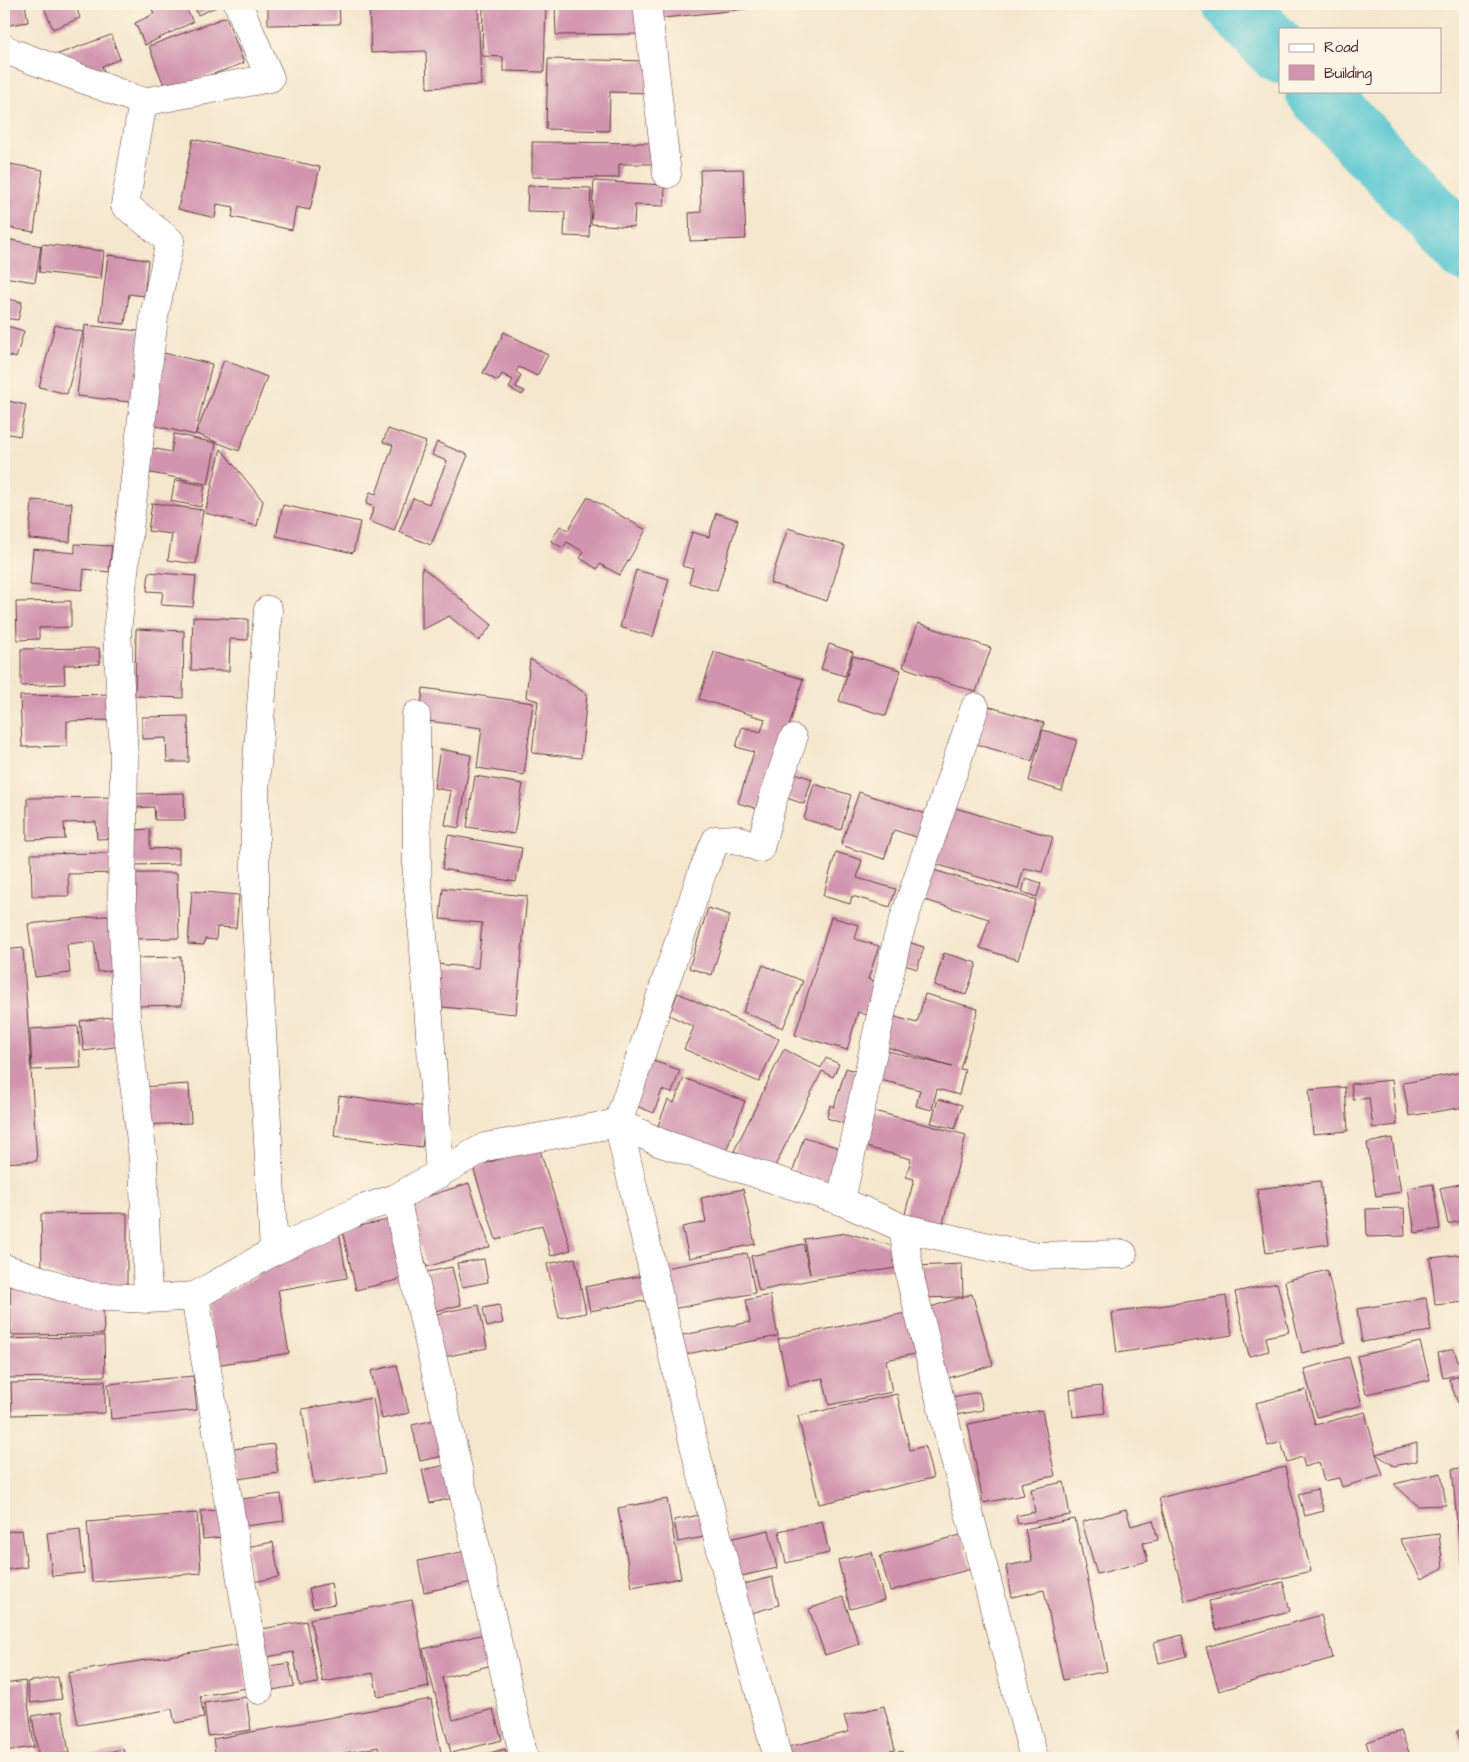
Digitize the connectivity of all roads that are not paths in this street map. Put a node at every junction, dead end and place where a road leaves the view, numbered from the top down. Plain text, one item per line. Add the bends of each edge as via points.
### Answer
1 (238, 4) edge
2 (646, 4) edge
3 (4, 48) edge
4 (143, 102) junction
5 (668, 174) dead end
6 (268, 610) dead end
7 (975, 708) dead end
8 (416, 715) dead end
9 (793, 739) dead end
10 (618, 1123) junction
11 (440, 1174) junction
12 (396, 1198) junction
13 (841, 1202) junction
14 (903, 1228) junction
15 (274, 1251) junction
16 (1123, 1254) dead end
17 (4, 1268) edge
18 (195, 1296) junction
19 (148, 1299) junction
20 (258, 1690) dead end
21 (524, 1758) edge
22 (778, 1758) edge
23 (1034, 1758) edge

1 - 4 street via 270,78
2 - 5 street
3 - 4 street
4 - 19 street via 125,205 170,241 154,318 117,631 124,757 122,896 126,1017 144,1158
6 - 15 street via 255,791 255,903
7 - 13 street via 897,940
8 - 11 street via 417,880
9 - 10 street via 760,848 736,839 716,840
10 - 11 street via 486,1147
10 - 13 street via 661,1143
10 - 22 street via 692,1441
11 - 12 street
12 - 15 street via 362,1210
12 - 21 street
13 - 14 street
14 - 16 street via 1031,1256
14 - 23 street via 911,1281 952,1449
15 - 18 street
17 - 19 street via 89,1296
18 - 19 street
18 - 20 street

